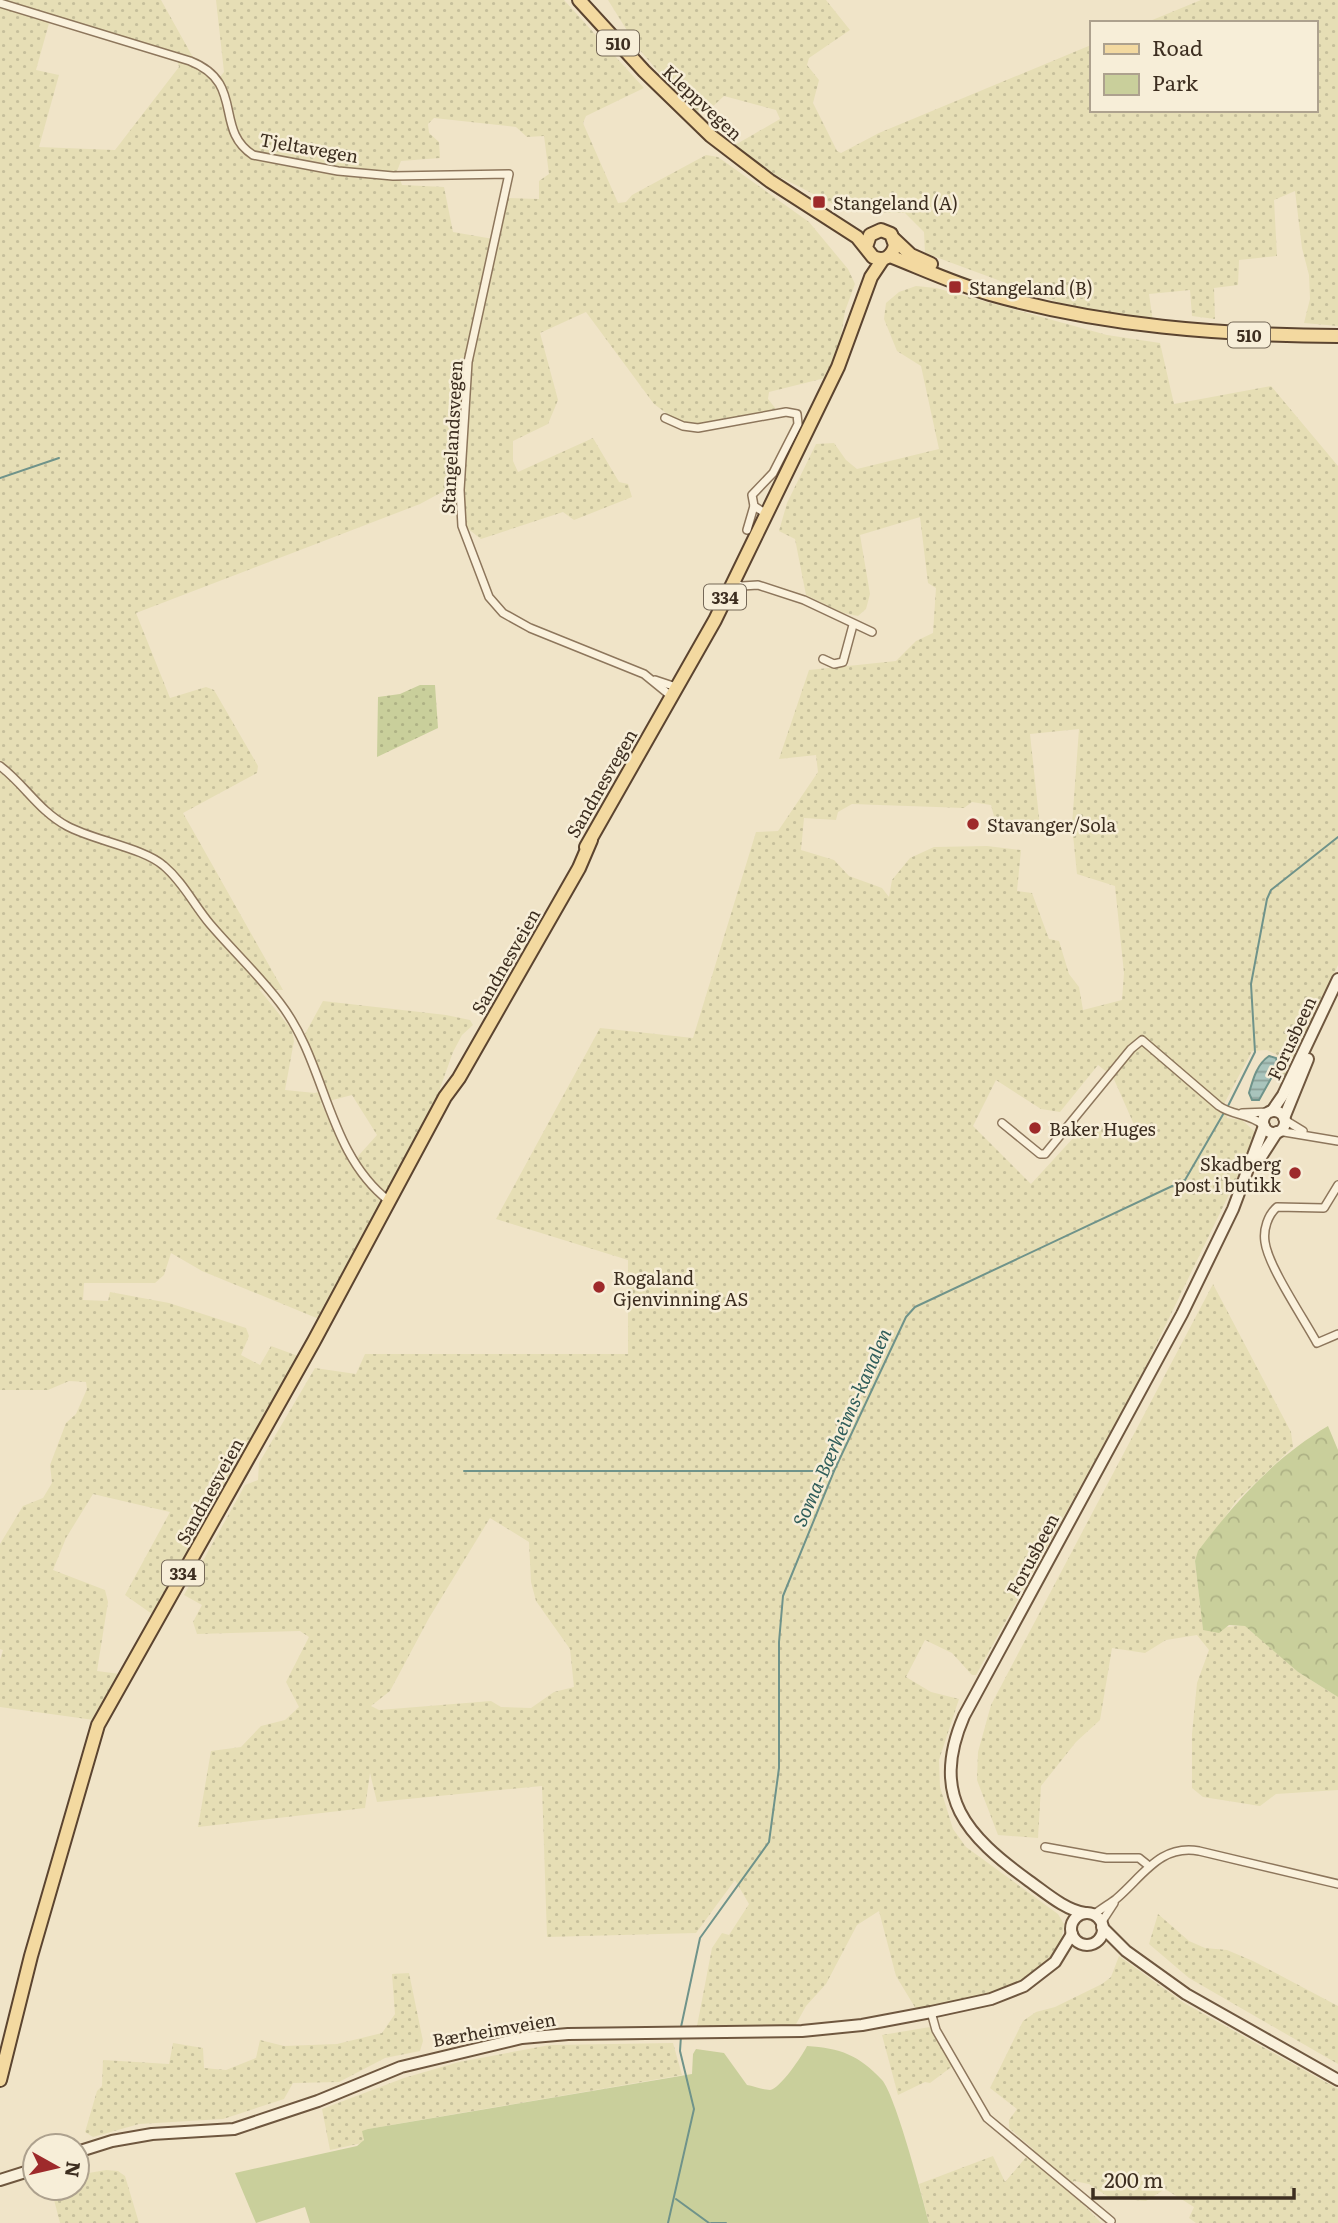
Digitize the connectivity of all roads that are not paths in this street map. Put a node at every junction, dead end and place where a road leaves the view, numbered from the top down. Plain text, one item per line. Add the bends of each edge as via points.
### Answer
1 (579, 0) edge
2 (0, 4) edge
3 (509, 174) joint
4 (818, 211) junction
5 (875, 231) junction
6 (894, 239) junction
7 (867, 250) junction
8 (886, 258) junction
9 (1029, 302) junction
10 (1338, 336) edge
11 (846, 346) junction
12 (666, 418) dead end
13 (759, 509) junction
14 (747, 530) dead end
15 (734, 577) junction
16 (853, 625) junction
17 (872, 632) dead end
18 (823, 659) dead end
19 (673, 691) junction
20 (0, 766) edge
21 (591, 840) junction
22 (1338, 979) edge
23 (1338, 994) edge
24 (494, 998) joint
25 (445, 1097) junction
26 (1270, 1111) junction
27 (1241, 1113) junction
28 (1284, 1119) junction
29 (1002, 1123) dead end
30 (1264, 1126) junction
31 (1277, 1132) junction
32 (1317, 1136) junction
33 (1338, 1141) edge
34 (1338, 1185) edge
35 (389, 1201) junction
36 (1233, 1209) junction
37 (1337, 1333) edge
38 (1045, 1847) dead end
39 (1149, 1866) junction
40 (1338, 1884) edge
41 (1050, 1896) junction
42 (1096, 1920) junction
43 (1072, 1930) junction
44 (1088, 1944) junction
45 (1126, 1951) junction
46 (1056, 1960) junction
47 (931, 2012) junction
48 (0, 2080) edge
49 (1338, 2080) edge
50 (91, 2148) edge
51 (21, 2173) edge
52 (0, 2180) edge
53 (1111, 2221) dead end

1 - 4 main road, Kleppvegen / 510 via 711,136
2 - 3 street, Tjeltavegen via 190,61 215,74 241,148 253,155 393,176
3 - 19 street, Stangelandsvegen via 468,362 462,526 489,597 503,613
4 - 5 main road, Kleppvegen / 510 via 858,229
4 - 7 main road, Kleppvegen / 510 via 857,237
5 - 6 main road, Kleppvegen / 510 via 886,231
5 - 7 main road via 866,240
6 - 8 main road
6 - 9 main road, Kleppvegen / 510 via 925,262
7 - 8 main road, Kleppvegen / 510
7 - 11 main road, Sandnesvegen / 334 via 867,268 852,310
8 - 9 main road, Kleppvegen / 510 via 991,294
8 - 11 main road, Sandnesvegen / 334 via 871,277
9 - 10 main road, Kleppvegen / 510 via 1160,328
11 - 13 main road, Sandnesvegen / 334
12 - 13 street, Sandnesvegen via 698,428 786,412 797,414 799,424 773,474 752,495
13 - 14 street
13 - 15 main road, Sandnesvegen / 334
15 - 16 street via 804,600
15 - 19 main road, Sandnesvegen / 334
16 - 17 street
16 - 18 street via 843,662
19 - 21 main road, Sandnesvegen / 334
20 - 35 street via 43,810 67,826 162,863 177,878 208,921 269,989 304,1044 349,1153
21 - 24 main road, Sandnesvegen / 334
21 - 25 main road, Sandnesveien / 334
22 - 26 main road, Forusbeen via 1283,1095
23 - 28 main road, Forusbeen
24 - 25 main road, Sandnesveien / 334
25 - 35 main road, Sandnesveien / 334
26 - 27 street
26 - 28 main road
26 - 30 main road, Forusbeen
27 - 29 street via 1227,1112 1142,1040 1045,1154
27 - 30 street
28 - 31 main road, Forusbeen
28 - 32 street
30 - 31 main road
30 - 36 main road, Forusbeen
31 - 32 street
31 - 36 main road, Forusbeen
32 - 33 street
34 - 37 street via 1324,1208 1277,1207 1264,1234 1268,1253 1317,1343
35 - 48 main road, Sandnesveien / 334 via 98,1725
36 - 41 main road, Forusbeen via 1182,1314 953,1744 951,1787 965,1825 993,1854
38 - 39 street via 1106,1858 1139,1858
39 - 40 street via 1168,1853 1189,1849
39 - 42 street
41 - 42 main road, Forusbeen
41 - 43 main road, Forusbeen via 1065,1911
42 - 43 main road via 1078,1916
42 - 44 main road via 1099,1939
42 - 45 main road, Forusbeen
43 - 44 main road, Forusbeen
43 - 46 main road
44 - 45 main road, Forusbeen
44 - 46 main road
45 - 49 main road, Forusbeen via 1186,1994
46 - 47 main road, Bærheimveien via 1032,1982 1006,1995
47 - 50 main road, Bærheimveien via 802,2031 522,2038 401,2067 234,2129 139,2136
47 - 53 street via 936,2030 984,2115
51 - 52 main road

